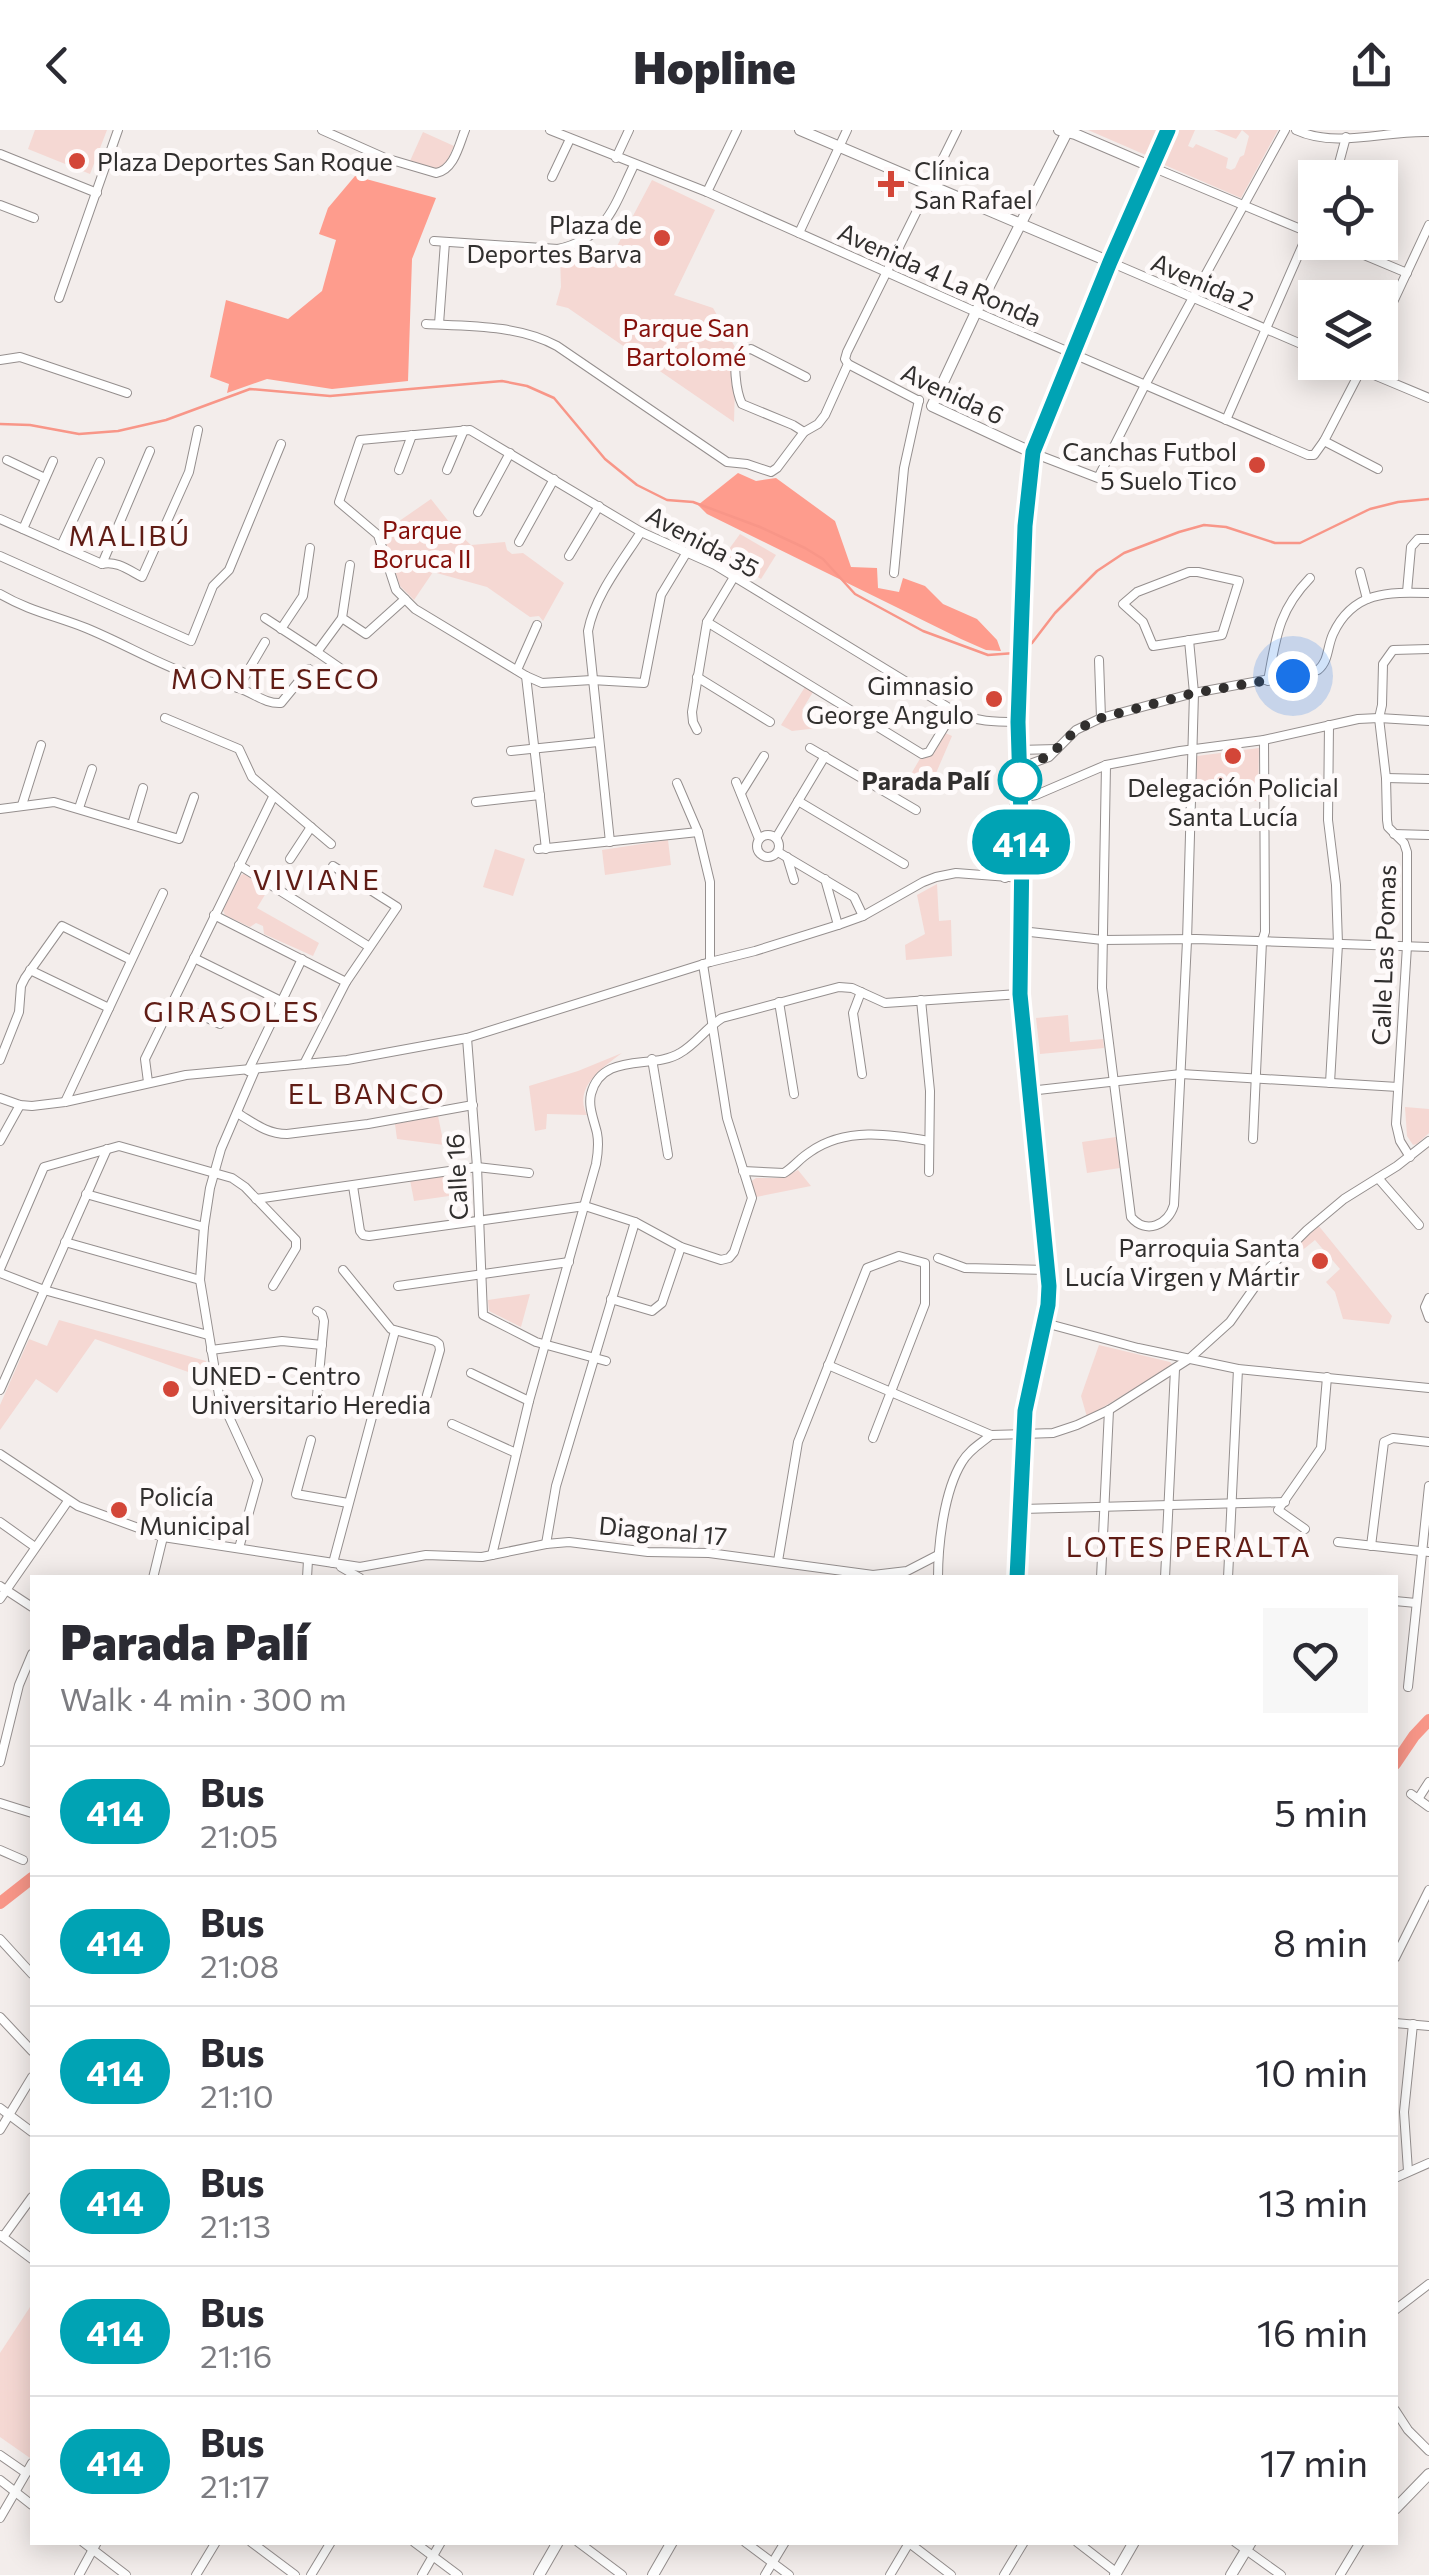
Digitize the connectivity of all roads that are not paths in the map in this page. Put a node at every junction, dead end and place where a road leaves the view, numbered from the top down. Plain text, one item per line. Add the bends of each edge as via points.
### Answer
1 (118, 130) edge
2 (322, 130) edge
3 (465, 130) edge
4 (550, 130) edge
5 (629, 130) edge
6 (737, 130) edge
7 (800, 130) edge
8 (847, 130) edge
9 (957, 130) edge
10 (1168, 130) edge
11 (1284, 130) edge
12 (1296, 130) edge
13 (1064, 131) edge
14 (1429, 132) edge
15 (1346, 136) junction
16 (570, 139) junction
17 (839, 146) junction
18 (0, 154) edge
19 (616, 158) junction
20 (1340, 160) edge
21 (634, 165) junction
22 (1152, 167) junction
23 (552, 177) dead end
24 (929, 186) junction
25 (707, 192) junction
26 (97, 193) junction
27 (1242, 204) junction
28 (0, 205) edge
29 (34, 218) dead end
30 (1020, 224) junction
31 (1429, 225) edge
32 (1298, 228) edge
33 (800, 233) junction
34 (434, 241) dead end
35 (445, 242) junction
36 (1299, 260) edge
37 (1376, 260) edge
38 (1110, 262) junction
39 (887, 273) junction
40 (1407, 273) junction
41 (1398, 292) edge
42 (59, 298) dead end
43 (1192, 298) junction
44 (976, 312) junction
45 (426, 324) dead end
46 (440, 324) junction
47 (1264, 328) junction
48 (1298, 343) edge
49 (1073, 354) junction
50 (0, 360) edge
51 (848, 364) junction
52 (806, 377) dead end
53 (1355, 380) edge
54 (1391, 380) edge
55 (1144, 385) junction
56 (128, 393) dead end
57 (1429, 398) edge
58 (919, 400) junction
59 (932, 406) junction
60 (1226, 420) junction
61 (198, 430) dead end
62 (464, 430) junction
63 (804, 432) junction
64 (412, 434) junction
65 (1324, 442) junction
66 (280, 444) dead end
67 (150, 451) dead end
68 (510, 452) junction
69 (1033, 452) junction
70 (7, 460) dead end
71 (53, 461) dead end
72 (100, 462) dead end
73 (1378, 468) dead end
74 (399, 470) dead end
75 (447, 470) dead end
76 (45, 478) junction
77 (554, 479) junction
78 (599, 506) junction
79 (478, 512) dead end
80 (0, 519) edge
81 (23, 529) junction
82 (641, 532) junction
83 (1429, 539) edge
84 (519, 542) dead end
85 (61, 546) junction
86 (310, 548) dead end
87 (687, 552) junction
88 (0, 556) edge
89 (569, 556) dead end
90 (102, 564) junction
91 (350, 565) dead end
92 (1360, 572) dead end
93 (894, 573) dead end
94 (734, 577) junction
95 (1310, 578) dead end
96 (1407, 592) junction
97 (1429, 593) edge
98 (0, 594) edge
99 (406, 599) junction
100 (1368, 599) junction
101 (265, 618) dead end
102 (342, 618) junction
103 (707, 622) junction
104 (538, 625) dead end
105 (281, 629) junction
106 (1188, 640) junction
107 (265, 642) dead end
108 (1429, 649) edge
109 (316, 652) junction
110 (1098, 660) dead end
111 (309, 669) dead end
112 (343, 670) dead end
113 (518, 670) junction
114 (526, 676) junction
115 (697, 677) junction
116 (592, 680) junction
117 (1268, 681) junction
118 (238, 688) junction
119 (1194, 693) junction
120 (954, 711) junction
121 (165, 718) dead end
122 (1101, 718) junction
123 (1379, 718) junction
124 (1429, 721) edge
125 (770, 722) dead end
126 (1018, 722) junction
127 (1329, 725) junction
128 (698, 730) dead end
129 (1264, 740) junction
130 (598, 742) junction
131 (40, 745) dead end
132 (534, 748) junction
133 (810, 748) dead end
134 (1058, 749) junction
135 (1018, 750) junction
136 (1192, 750) junction
137 (511, 751) dead end
138 (764, 756) dead end
139 (825, 756) junction
140 (1106, 765) junction
141 (1019, 768) junction
142 (92, 769) dead end
143 (1386, 778) junction
144 (1429, 779) edge
145 (736, 782) dead end
146 (677, 784) dead end
147 (143, 788) dead end
148 (741, 793) junction
149 (540, 795) junction
150 (194, 797) dead end
151 (273, 797) junction
152 (1021, 798) junction
153 (798, 801) junction
154 (476, 802) dead end
155 (22, 805) junction
156 (79, 808) junction
157 (0, 809) edge
158 (916, 810) dead end
159 (132, 825) junction
160 (312, 828) junction
161 (698, 832) junction
162 (1393, 834) junction
163 (1429, 835) edge
164 (776, 838) junction
165 (759, 839) junction
166 (610, 842) junction
167 (332, 844) dead end
168 (778, 852) junction
169 (787, 858) junction
170 (290, 859) dead end
171 (904, 864) dead end
172 (239, 865) junction
173 (333, 866) dead end
174 (1004, 877) junction
175 (1021, 878) junction
176 (825, 879) junction
177 (794, 880) dead end
178 (163, 893) dead end
179 (854, 897) junction
180 (832, 904) junction
181 (214, 916) junction
182 (862, 916) junction
183 (838, 925) junction
184 (1021, 931) junction
185 (1103, 940) junction
186 (1187, 941) junction
187 (1262, 941) junction
188 (1338, 944) junction
189 (368, 946) junction
190 (1407, 946) junction
191 (1429, 947) edge
192 (194, 958) junction
193 (302, 959) junction
194 (131, 960) junction
195 (706, 963) junction
196 (30, 970) junction
197 (346, 982) junction
198 (862, 992) junction
199 (1020, 994) junction
200 (921, 1000) junction
201 (281, 1001) junction
202 (174, 1002) junction
203 (779, 1002) junction
204 (110, 1008) junction
205 (220, 1024) dead end
206 (712, 1025) junction
207 (467, 1038) junction
208 (652, 1059) junction
209 (0, 1060) edge
210 (304, 1064) junction
211 (252, 1071) junction
212 (862, 1074) dead end
213 (1181, 1074) junction
214 (1256, 1078) junction
215 (1113, 1080) junction
216 (148, 1082) junction
217 (1330, 1083) junction
218 (1398, 1087) junction
219 (1029, 1091) junction
220 (794, 1094) dead end
221 (0, 1098) edge
222 (65, 1102) junction
223 (20, 1105) junction
224 (473, 1105) junction
225 (237, 1113) junction
226 (1264, 1135) dead end
227 (0, 1141) edge
228 (929, 1141) junction
229 (1429, 1142) edge
230 (106, 1149) junction
231 (668, 1155) dead end
232 (1410, 1156) junction
233 (477, 1167) junction
234 (743, 1171) junction
235 (928, 1172) dead end
236 (214, 1173) junction
237 (529, 1173) dead end
238 (1378, 1178) junction
239 (354, 1186) junction
240 (86, 1194) junction
241 (256, 1200) junction
242 (585, 1206) junction
243 (478, 1221) junction
244 (635, 1222) junction
245 (1419, 1225) dead end
246 (204, 1227) junction
247 (65, 1242) junction
248 (681, 1247) junction
249 (938, 1258) dead end
250 (569, 1262) junction
251 (343, 1270) dead end
252 (1048, 1270) junction
253 (0, 1271) edge
254 (481, 1274) junction
255 (200, 1280) junction
256 (272, 1286) dead end
257 (398, 1286) dead end
258 (44, 1290) junction
259 (1429, 1298) edge
260 (611, 1299) junction
261 (317, 1310) dead end
262 (1429, 1318) edge
263 (1045, 1323) junction
264 (395, 1331) junction
265 (208, 1335) junction
266 (544, 1344) junction
267 (322, 1345) junction
268 (211, 1350) junction
269 (593, 1357) junction
270 (1188, 1359) junction
271 (606, 1361) dead end
272 (828, 1365) junction
273 (1175, 1369) junction
274 (1238, 1369) junction
275 (471, 1373) dead end
276 (1327, 1378) junction
277 (1429, 1388) edge
278 (0, 1390) edge
279 (890, 1390) junction
280 (427, 1395) dead end
281 (317, 1396) dead end
282 (530, 1401) junction
283 (1109, 1410) junction
284 (452, 1424) dead end
285 (1024, 1432) junction
286 (990, 1435) junction
287 (873, 1438) dead end
288 (311, 1440) dead end
289 (1429, 1442) edge
290 (0, 1454) edge
291 (516, 1454) junction
292 (1429, 1486) edge
293 (68, 1501) junction
294 (1285, 1502) junction
295 (348, 1503) junction
296 (1233, 1503) junction
297 (1169, 1504) junction
298 (1105, 1507) junction
299 (1022, 1509) junction
300 (0, 1522) edge
301 (1305, 1529) dead end
302 (163, 1537) junction
303 (1338, 1542) dead end
304 (546, 1544) junction
305 (1371, 1546) junction
306 (35, 1547) junction
307 (239, 1548) junction
308 (1425, 1552) edge
309 (938, 1554) junction
310 (492, 1556) junction
311 (308, 1560) junction
312 (778, 1561) junction
313 (332, 1563) junction
314 (382, 1564) junction
315 (376, 1573) dead end
316 (154, 1575) edge
317 (307, 1575) edge
318 (354, 1575) edge
319 (938, 1575) edge
320 (1017, 1575) edge
321 (1101, 1575) edge
322 (1166, 1575) edge
323 (1228, 1575) edge
324 (3, 1588) edge
325 (0, 1599) edge
326 (1398, 1601) edge
327 (1416, 1603) junction
328 (30, 1606) edge
329 (30, 1659) edge
330 (1408, 1687) dead end
331 (0, 1762) edge
332 (1429, 1782) edge
333 (0, 1803) edge
334 (1429, 1807) edge
335 (30, 1812) edge
336 (0, 1850) edge
337 (23, 1860) dead end
338 (1429, 1890) edge
339 (1426, 1904) edge
340 (0, 1939) edge
341 (1398, 1953) edge
342 (30, 1972) edge
343 (0, 2017) edge
344 (1398, 2023) edge
345 (1413, 2024) junction
346 (1429, 2026) edge
347 (30, 2048) edge
348 (30, 2080) edge
349 (0, 2108) edge
350 (10, 2115) junction
351 (0, 2130) edge
352 (30, 2130) edge
353 (1429, 2163) edge
354 (1408, 2171) junction
355 (1398, 2176) edge
356 (30, 2201) edge
357 (2, 2236) edge
358 (30, 2257) edge
359 (1429, 2284) edge
360 (1398, 2308) edge
361 (1398, 2415) edge
362 (1429, 2451) edge
363 (0, 2455) edge
364 (30, 2466) edge
365 (26, 2474) junction
366 (1429, 2474) edge
367 (0, 2480) edge
368 (15, 2492) junction
369 (30, 2503) edge
370 (1398, 2506) edge
371 (0, 2518) edge
372 (214, 2545) edge
373 (255, 2545) edge
374 (329, 2545) edge
375 (418, 2545) edge
376 (439, 2545) edge
377 (556, 2545) edge
378 (582, 2545) edge
379 (670, 2545) edge
380 (749, 2545) edge
381 (782, 2545) edge
382 (908, 2545) edge
383 (912, 2545) edge
384 (1022, 2545) edge
385 (1081, 2545) edge
386 (1132, 2545) edge
387 (1358, 2545) edge
388 (95, 2546) edge
389 (1248, 2546) edge
390 (433, 2556) junction
391 (772, 2564) junction
392 (1117, 2574) edge
393 (79, 2575) edge
394 (126, 2575) edge
395 (196, 2575) edge
396 (294, 2575) edge
397 (311, 2575) edge
398 (422, 2575) edge
399 (458, 2575) edge
400 (539, 2575) edge
401 (622, 2575) edge
402 (653, 2575) edge
403 (766, 2575) edge
404 (789, 2575) edge
405 (890, 2575) edge
406 (951, 2575) edge
407 (1004, 2575) edge
408 (1231, 2575) edge
409 (1282, 2575) edge
410 (1340, 2575) edge

1 - 26 street
2 - 3 street via 436,172 449,166
4 - 16 street, Avenida 4 La Ronda
5 - 19 street
6 - 25 street
7 - 17 main road, Avenida 2
8 - 17 street
9 - 24 street
10 - 22 main road
11 - 27 street
12 - 15 street
13 - 22 main road
13 - 30 main road
14 - 15 street
15 - 20 street
16 - 19 street, Avenida 4 La Ronda
16 - 23 street
17 - 24 main road, Avenida 2
17 - 33 street
18 - 26 street
19 - 21 street, Avenida 4 La Ronda
21 - 25 street, Avenida 4 La Ronda
21 - 35 street via 610,216 577,245 558,250
22 - 27 street
22 - 38 main road
24 - 30 main road, Avenida 2
24 - 39 street
25 - 33 street, Avenida 4 La Ronda
26 - 42 street
27 - 32 street
27 - 43 street
28 - 29 street
30 - 38 main road, Avenida 2
30 - 44 main road
31 - 40 street
33 - 39 street, Avenida 4 La Ronda
34 - 35 street
35 - 46 street
36 - 47 street
37 - 40 street
38 - 43 street, Avenida 2
38 - 49 main road
39 - 44 street, Avenida 4 La Ronda
39 - 51 street via 847,352
40 - 41 street
43 - 47 street, Avenida 2
43 - 55 street
44 - 49 street, Avenida 4 La Ronda
44 - 59 main road
45 - 46 street
46 - 63 street via 541,337 727,462 771,472
47 - 48 street, Avenida 2
47 - 60 street
49 - 55 street, Avenida 4 La Ronda
49 - 69 main road
50 - 56 street via 20,357
51 - 58 street, Avenida 6
51 - 63 street via 825,415
52 - 63 street via 751,349 735,360 742,404
53 - 65 street
54 - 57 street
55 - 60 street, Avenida 4 La Ronda
55 - 69 street, Avenida 6 via 1098,478
58 - 59 street, Avenida 6
58 - 93 street via 904,468
59 - 69 main road, Avenida 6
60 - 65 street, Avenida 4 La Ronda via 1308,455
61 - 90 street via 189,472 142,577
62 - 64 street, Avenida 35
62 - 68 street, Avenida 35
62 - 75 street
64 - 74 street
64 - 99 street, Avenida 35 via 360,440 340,502 378,536 396,590
65 - 73 street
66 - 88 street via 229,570 213,586 190,642
67 - 90 street
68 - 77 street, Avenida 35
68 - 79 street
69 - 126 main road
70 - 76 street
71 - 76 street
72 - 85 street
76 - 81 street
77 - 78 street, Avenida 35
77 - 84 street
78 - 82 street, Avenida 35
78 - 89 street
80 - 81 street
81 - 85 street
82 - 87 street, Avenida 35
82 - 116 street via 590,620
83 - 96 street via 1412,543
85 - 90 street
86 - 105 street via 303,596
87 - 94 street, Avenida 35
87 - 116 street via 662,595 644,683
91 - 102 street
92 - 100 street
94 - 103 street
94 - 120 street, Avenida 35
95 - 117 street via 1280,620
96 - 97 street
96 - 100 street
98 - 118 street via 188,674
99 - 102 street via 360,630
99 - 113 street
100 - 117 street via 1339,624 1321,668
101 - 105 street
102 - 109 street
103 - 115 street
103 - 120 street via 922,754
104 - 113 street
105 - 109 street
106 - 106 street via 1222,634 1240,581 1189,572 1123,604 1153,646
106 - 119 street
107 - 118 street
108 - 123 street, Calle Las Pomas via 1388,654
109 - 112 street
110 - 122 street
111 - 118 street via 282,703
113 - 114 street
114 - 116 street via 542,682
114 - 132 street
115 - 125 street
115 - 128 street via 692,712
116 - 130 street
117 - 119 street
119 - 122 street
119 - 136 street
120 - 126 street, Avenida 35 via 983,722
121 - 151 street via 239,749 252,777
122 - 134 street
123 - 124 street
123 - 127 street
123 - 143 street, Calle Las Pomas
126 - 135 main road
127 - 129 street
127 - 188 street
129 - 136 street
129 - 187 street
130 - 132 street
130 - 166 street
131 - 155 street
132 - 137 street
132 - 149 street
133 - 139 street
134 - 135 street
134 - 141 street
135 - 141 main road
136 - 140 street
136 - 186 street
138 - 148 street
139 - 153 street
139 - 158 street
140 - 152 street
140 - 185 street
141 - 152 main road
142 - 156 street
143 - 144 street
143 - 162 street, Calle Las Pomas via 1386,820
145 - 148 street
146 - 161 street
147 - 159 street
148 - 165 street
149 - 154 street
149 - 166 street via 542,849
150 - 159 street via 179,839
151 - 160 street
151 - 172 street
152 - 174 main road via 1011,814
152 - 175 main road
153 - 164 street
153 - 171 street
155 - 156 street
155 - 157 street
156 - 159 street
160 - 167 street
160 - 170 street
161 - 166 street
161 - 195 street via 710,882
162 - 163 street
162 - 190 street, Calle Las Pomas via 1407,852
164 - 165 street
164 - 168 street
165 - 168 street via 762,856
168 - 169 street
169 - 176 street
169 - 177 street
172 - 181 street
172 - 189 street
173 - 189 street via 397,907
174 - 175 street
174 - 182 street via 945,874
175 - 184 main road
176 - 179 street
176 - 180 street
178 - 194 street
179 - 180 street
179 - 182 street
180 - 183 street
181 - 192 street
181 - 193 street
182 - 183 street
183 - 195 street
184 - 185 street
184 - 199 main road
185 - 186 street
185 - 215 street
186 - 187 street
186 - 213 street
187 - 188 street
187 - 214 street
188 - 190 street
188 - 217 street
189 - 197 street
190 - 191 street
190 - 218 street, Calle Las Pomas
192 - 201 street
192 - 202 street
193 - 197 street
193 - 201 street
194 - 196 street via 62,926
194 - 204 street
195 - 206 street
195 - 207 street
196 - 204 street
196 - 209 street
197 - 210 street
198 - 200 street via 886,1002
198 - 203 street via 839,987
198 - 212 street via 852,1014
199 - 200 street
199 - 219 main road
200 - 228 street
201 - 211 street
202 - 205 street
202 - 216 street via 145,1058
203 - 206 street
203 - 220 street
204 - 222 street
206 - 208 street via 678,1054
206 - 234 street
207 - 210 street
207 - 224 street, Calle 16
208 - 231 street
208 - 242 street via 611,1069 598,1080 590,1101 598,1152
210 - 211 street
211 - 216 street
211 - 225 street
213 - 214 street
213 - 215 street
213 - 215 street via 1174,1205 1168,1218 1146,1227 1134,1222
214 - 217 street
214 - 226 street via 1253,1136
215 - 219 street
216 - 222 street
217 - 218 street
218 - 232 street, Calle Las Pomas via 1396,1124
219 - 252 main road
221 - 223 street
222 - 223 street
223 - 227 street
224 - 225 street via 288,1134 274,1134
224 - 233 street, Calle 16
225 - 236 street
228 - 234 street via 868,1134 822,1145 784,1173
228 - 235 street
229 - 232 street
230 - 236 street via 119,1146
230 - 240 street
230 - 253 street via 44,1167
232 - 238 street
233 - 237 street
233 - 239 street
233 - 243 street, Calle 16
234 - 248 street via 752,1198 734,1252 721,1260
236 - 241 street via 232,1178
236 - 246 street
238 - 245 street
238 - 270 street via 1285,1250 1230,1322
239 - 241 street
239 - 243 street via 363,1235
240 - 246 street
240 - 247 street
241 - 256 street via 296,1240
242 - 243 street
242 - 244 street
242 - 250 street
243 - 254 street, Calle 16
244 - 248 street
244 - 260 street
246 - 255 street
247 - 255 street
247 - 258 street
248 - 260 street via 657,1308
249 - 252 street via 965,1268
250 - 254 street
250 - 266 street
251 - 264 street
252 - 263 main road
253 - 258 street
254 - 257 street
254 - 266 street, Calle 16 via 483,1315
255 - 265 street
258 - 265 street
258 - 278 street
259 - 262 street
260 - 269 street
261 - 267 street via 324,1320
263 - 270 street
263 - 285 main road
264 - 280 street via 439,1344
264 - 295 street
265 - 268 street
266 - 269 street
266 - 282 street
267 - 268 street via 282,1341
267 - 281 street
268 - 307 street via 219,1396 258,1480
269 - 271 street
269 - 304 street
270 - 273 street
270 - 274 street
272 - 279 street
272 - 279 street via 870,1264 899,1256 922,1262 925,1304
272 - 312 street via 798,1442
273 - 283 street
273 - 297 street
274 - 276 street
274 - 296 street
275 - 282 street
276 - 277 street
276 - 294 street via 1321,1448
279 - 286 street
279 - 287 street
282 - 291 street
283 - 285 street via 1066,1429
283 - 298 street
284 - 291 street
285 - 286 street
285 - 299 main road
286 - 309 street via 970,1450 954,1480
288 - 295 street via 296,1494
289 - 305 street via 1384,1442
290 - 293 street, Diagonal 17
291 - 310 street
292 - 308 street
293 - 302 street, Diagonal 17
293 - 306 street
294 - 296 street
294 - 301 street via 1278,1510
295 - 313 street
296 - 297 street
296 - 323 street
297 - 298 street
297 - 322 street
298 - 299 street
298 - 321 street
299 - 320 main road
300 - 306 street
302 - 307 street, Diagonal 17
302 - 316 street
303 - 305 street
304 - 310 street, Diagonal 17
304 - 312 street, Diagonal 17
305 - 308 street
306 - 324 street
307 - 311 street, Diagonal 17
308 - 327 street
309 - 312 street, Diagonal 17 via 907,1571 873,1575
309 - 319 street
310 - 314 street, Diagonal 17 via 426,1554
311 - 313 street, Diagonal 17
311 - 317 street
313 - 314 street, Diagonal 17
313 - 318 street
314 - 315 street
324 - 325 street
324 - 328 street
326 - 327 street
327 - 330 street
329 - 331 street
332 - 334 street via 1414,1796
333 - 335 street
336 - 337 street
338 - 339 street
339 - 341 street
340 - 342 street
343 - 347 street
344 - 345 street
345 - 346 street
345 - 354 street via 1404,2112
348 - 350 street
349 - 350 street
350 - 351 street
350 - 352 street
353 - 354 street
354 - 355 street
356 - 357 street
357 - 358 street
359 - 360 street
361 - 362 street
363 - 365 street
364 - 365 street
365 - 368 street
366 - 370 main road
367 - 368 street
368 - 369 street
368 - 371 street
372 - 395 street
373 - 396 street
374 - 397 street
375 - 390 street
376 - 390 street
377 - 400 main road
378 - 401 street
379 - 402 main road
380 - 391 street
381 - 391 street
382 - 405 street
383 - 406 street
384 - 407 street
385 - 392 street
386 - 392 main road
387 - 410 street
388 - 393 street
388 - 394 street
389 - 408 main road
389 - 409 street
390 - 398 street
390 - 399 street
391 - 403 street
391 - 404 street

